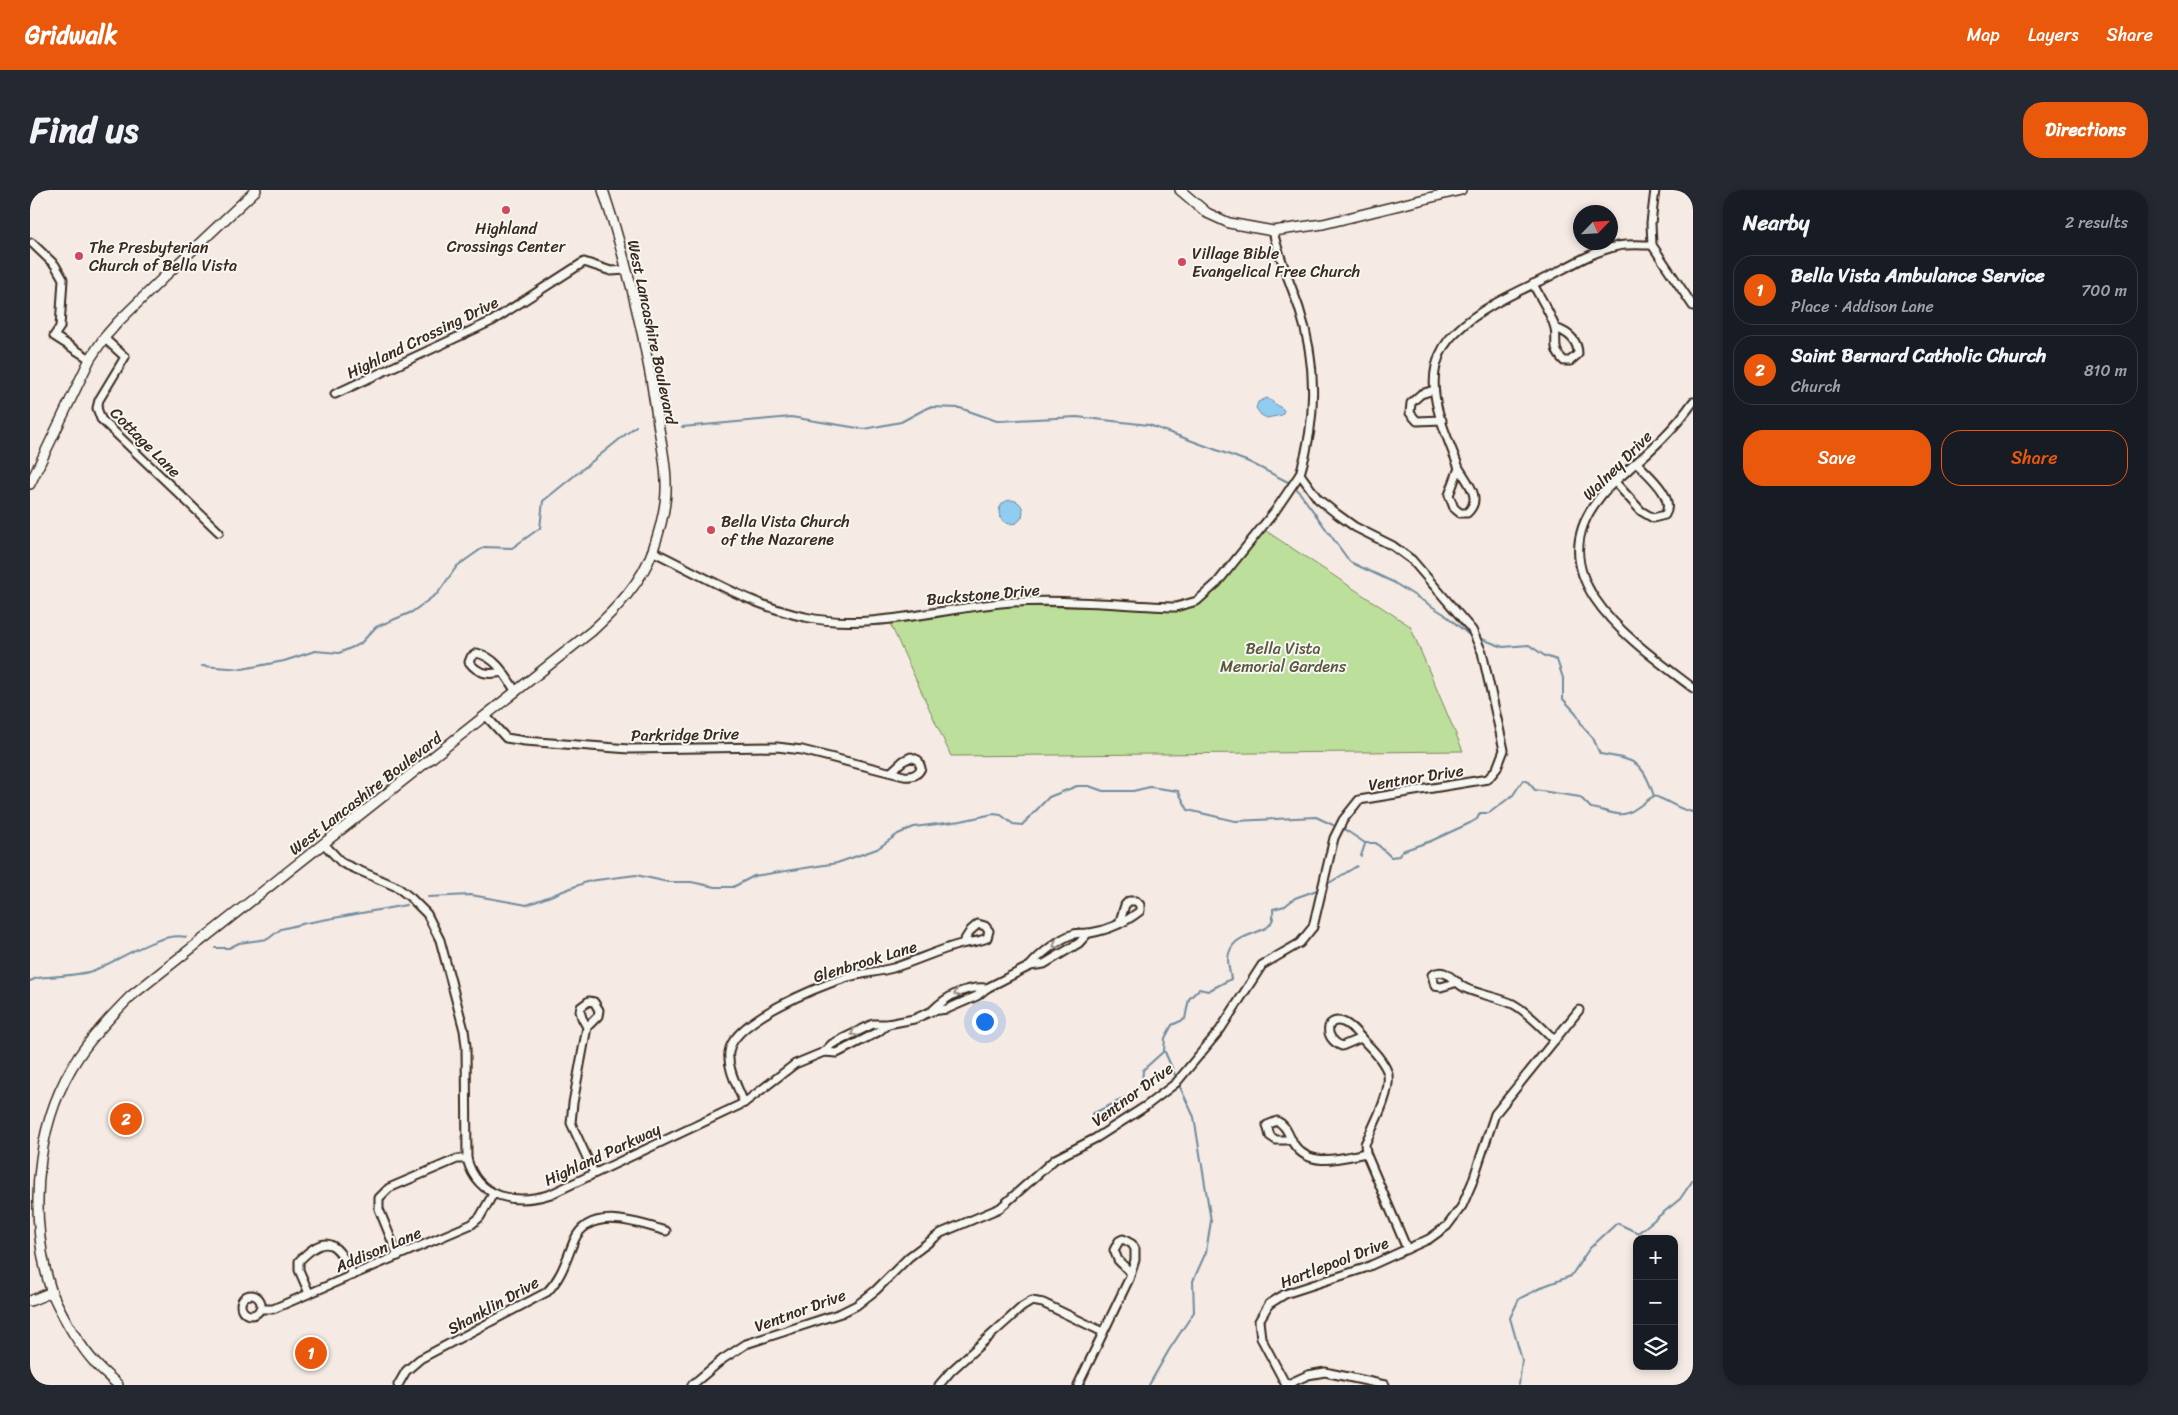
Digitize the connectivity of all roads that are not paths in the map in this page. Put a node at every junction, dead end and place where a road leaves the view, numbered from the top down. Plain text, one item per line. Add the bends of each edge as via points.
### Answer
1 (256, 190) edge
2 (602, 190) edge
3 (1180, 190) edge
4 (1461, 190) edge
5 (1655, 190) edge
6 (1273, 231) junction
7 (32, 243) dead end
8 (1652, 245) junction
9 (626, 270) junction
10 (1533, 284) junction
11 (1693, 306) edge
12 (1555, 328) junction
13 (104, 338) junction
14 (90, 360) junction
15 (1434, 390) junction
16 (336, 394) dead end
17 (1693, 402) edge
18 (1442, 420) junction
19 (1637, 463) junction
20 (1459, 468) junction
21 (1300, 474) junction
22 (1615, 482) junction
23 (30, 484) edge
24 (220, 532) dead end
25 (652, 552) junction
26 (502, 672) dead end
27 (1693, 688) edge
28 (516, 692) junction
29 (486, 716) junction
30 (891, 772) dead end
31 (324, 844) junction
32 (1119, 924) dead end
33 (962, 944) dead end
34 (1458, 982) dead end
35 (1579, 1010) dead end
36 (587, 1027) dead end
37 (1361, 1038) junction
38 (1554, 1040) junction
39 (744, 1103) junction
40 (1292, 1140) dead end
41 (1366, 1153) junction
42 (467, 1159) junction
43 (594, 1173) junction
44 (492, 1194) junction
45 (666, 1231) dead end
46 (1407, 1249) junction
47 (398, 1256) junction
48 (1131, 1273) dead end
49 (353, 1275) junction
50 (52, 1292) junction
51 (309, 1293) junction
52 (30, 1301) edge
53 (260, 1308) dead end
54 (1103, 1332) junction
55 (118, 1385) edge
56 (398, 1385) edge
57 (692, 1385) edge
58 (939, 1385) edge
59 (1078, 1385) edge
60 (1286, 1385) edge
61 (1385, 1385) edge

1 - 13 main road
2 - 9 main road, West Lancashire Boulevard
3 - 6 main road via 1207,213 1229,223
4 - 6 main road via 1323,224
5 - 8 street
6 - 21 street via 1277,251 1305,327 1314,382 1311,430
7 - 14 street via 55,265 63,279 60,327 54,336
8 - 10 street via 1619,246 1594,254
8 - 11 street
9 - 16 street, Highland Crossing Drive via 611,271 584,262 492,322
9 - 25 main road, West Lancashire Boulevard via 654,388 666,483 664,508
10 - 12 street
10 - 15 street via 1457,331 1442,350 1436,367
12 - 12 street via 1557,354 1564,361 1570,361 1578,354 1576,342
13 - 14 main road
13 - 24 street, Cottage Lane via 125,357 99,400 97,408 101,419
14 - 23 main road
15 - 18 street
15 - 18 street via 1421,394 1411,403 1410,413 1417,421
17 - 19 street, Walney Drive via 1668,434
18 - 20 street
19 - 22 street, Walney Drive
19 - 22 street via 1664,494 1668,505 1665,515 1652,518 1647,515
20 - 20 street via 1475,498 1475,504 1467,513 1460,513 1454,508 1449,495
21 - 25 street, Buckstone Drive via 1217,583 1197,601 1176,607 1034,601 870,620 828,621 775,609
21 - 57 street, Ventnor Drive via 1318,498 1337,514 1355,527 1394,546 1412,560 1472,630 1482,652 1504,750 1497,768 1488,779 1359,800 1334,838 1313,927 1300,943 1262,965 1220,1030 1176,1083 1096,1138 1055,1159 1000,1208 941,1233 857,1304 841,1313 746,1344
22 - 27 street, Walney Drive via 1588,514 1582,530 1579,554 1583,578 1599,606 1621,630
25 - 28 main road, West Lancashire Boulevard via 632,589 611,614
26 - 28 street
28 - 29 main road, West Lancashire Boulevard
29 - 30 street, Parkridge Drive via 506,738 525,741 629,749 776,747 802,750
29 - 31 main road, West Lancashire Boulevard
31 - 42 street via 342,864 397,888 411,898 427,914 440,940 466,1046
31 - 50 main road, West Lancashire Boulevard via 131,996 102,1025 78,1057 46,1127 38,1166 36,1210 42,1254
32 - 39 street, Highland Parkway via 1088,933 1079,943 1044,964 1030,966 947,1009 914,1019 873,1024 832,1044 824,1052 795,1064
33 - 39 street, Glenbrook Lane via 891,969 850,977 765,1014 734,1039 729,1051 730,1066
34 - 38 street via 1465,988 1514,1005
35 - 38 street, Hartlepool Drive
36 - 43 street via 571,1124
37 - 37 street via 1345,1022 1331,1024 1328,1030 1334,1043 1342,1046
37 - 41 street via 1381,1060 1388,1074 1387,1090 1365,1144
38 - 46 street, Hartlepool Drive via 1495,1114 1462,1206 1447,1226
39 - 43 street, Highland Parkway
40 - 41 street via 1299,1152 1315,1159
41 - 46 street
42 - 44 street via 480,1184
42 - 47 street via 457,1159 389,1188 379,1198 379,1209
43 - 44 street, Highland Parkway via 540,1198 518,1199
44 - 47 street, Addison Lane via 480,1217 472,1224
45 - 56 street, Shanklin Drive via 623,1220 584,1226 575,1239 561,1276 547,1292 420,1359 406,1371
46 - 60 street, Hartlepool Drive via 1365,1268 1285,1294 1269,1304 1259,1321 1262,1338
47 - 49 street, Addison Lane
48 - 54 street
49 - 51 street, Addison Lane
49 - 51 street via 335,1246 322,1244 312,1247 300,1261 299,1270
50 - 52 main road
50 - 55 main road, West Lancashire Boulevard via 79,1341 96,1364
51 - 53 street, Addison Lane via 273,1308
54 - 58 street via 1043,1303 1032,1301 951,1370
54 - 59 street
60 - 61 street via 1325,1372

